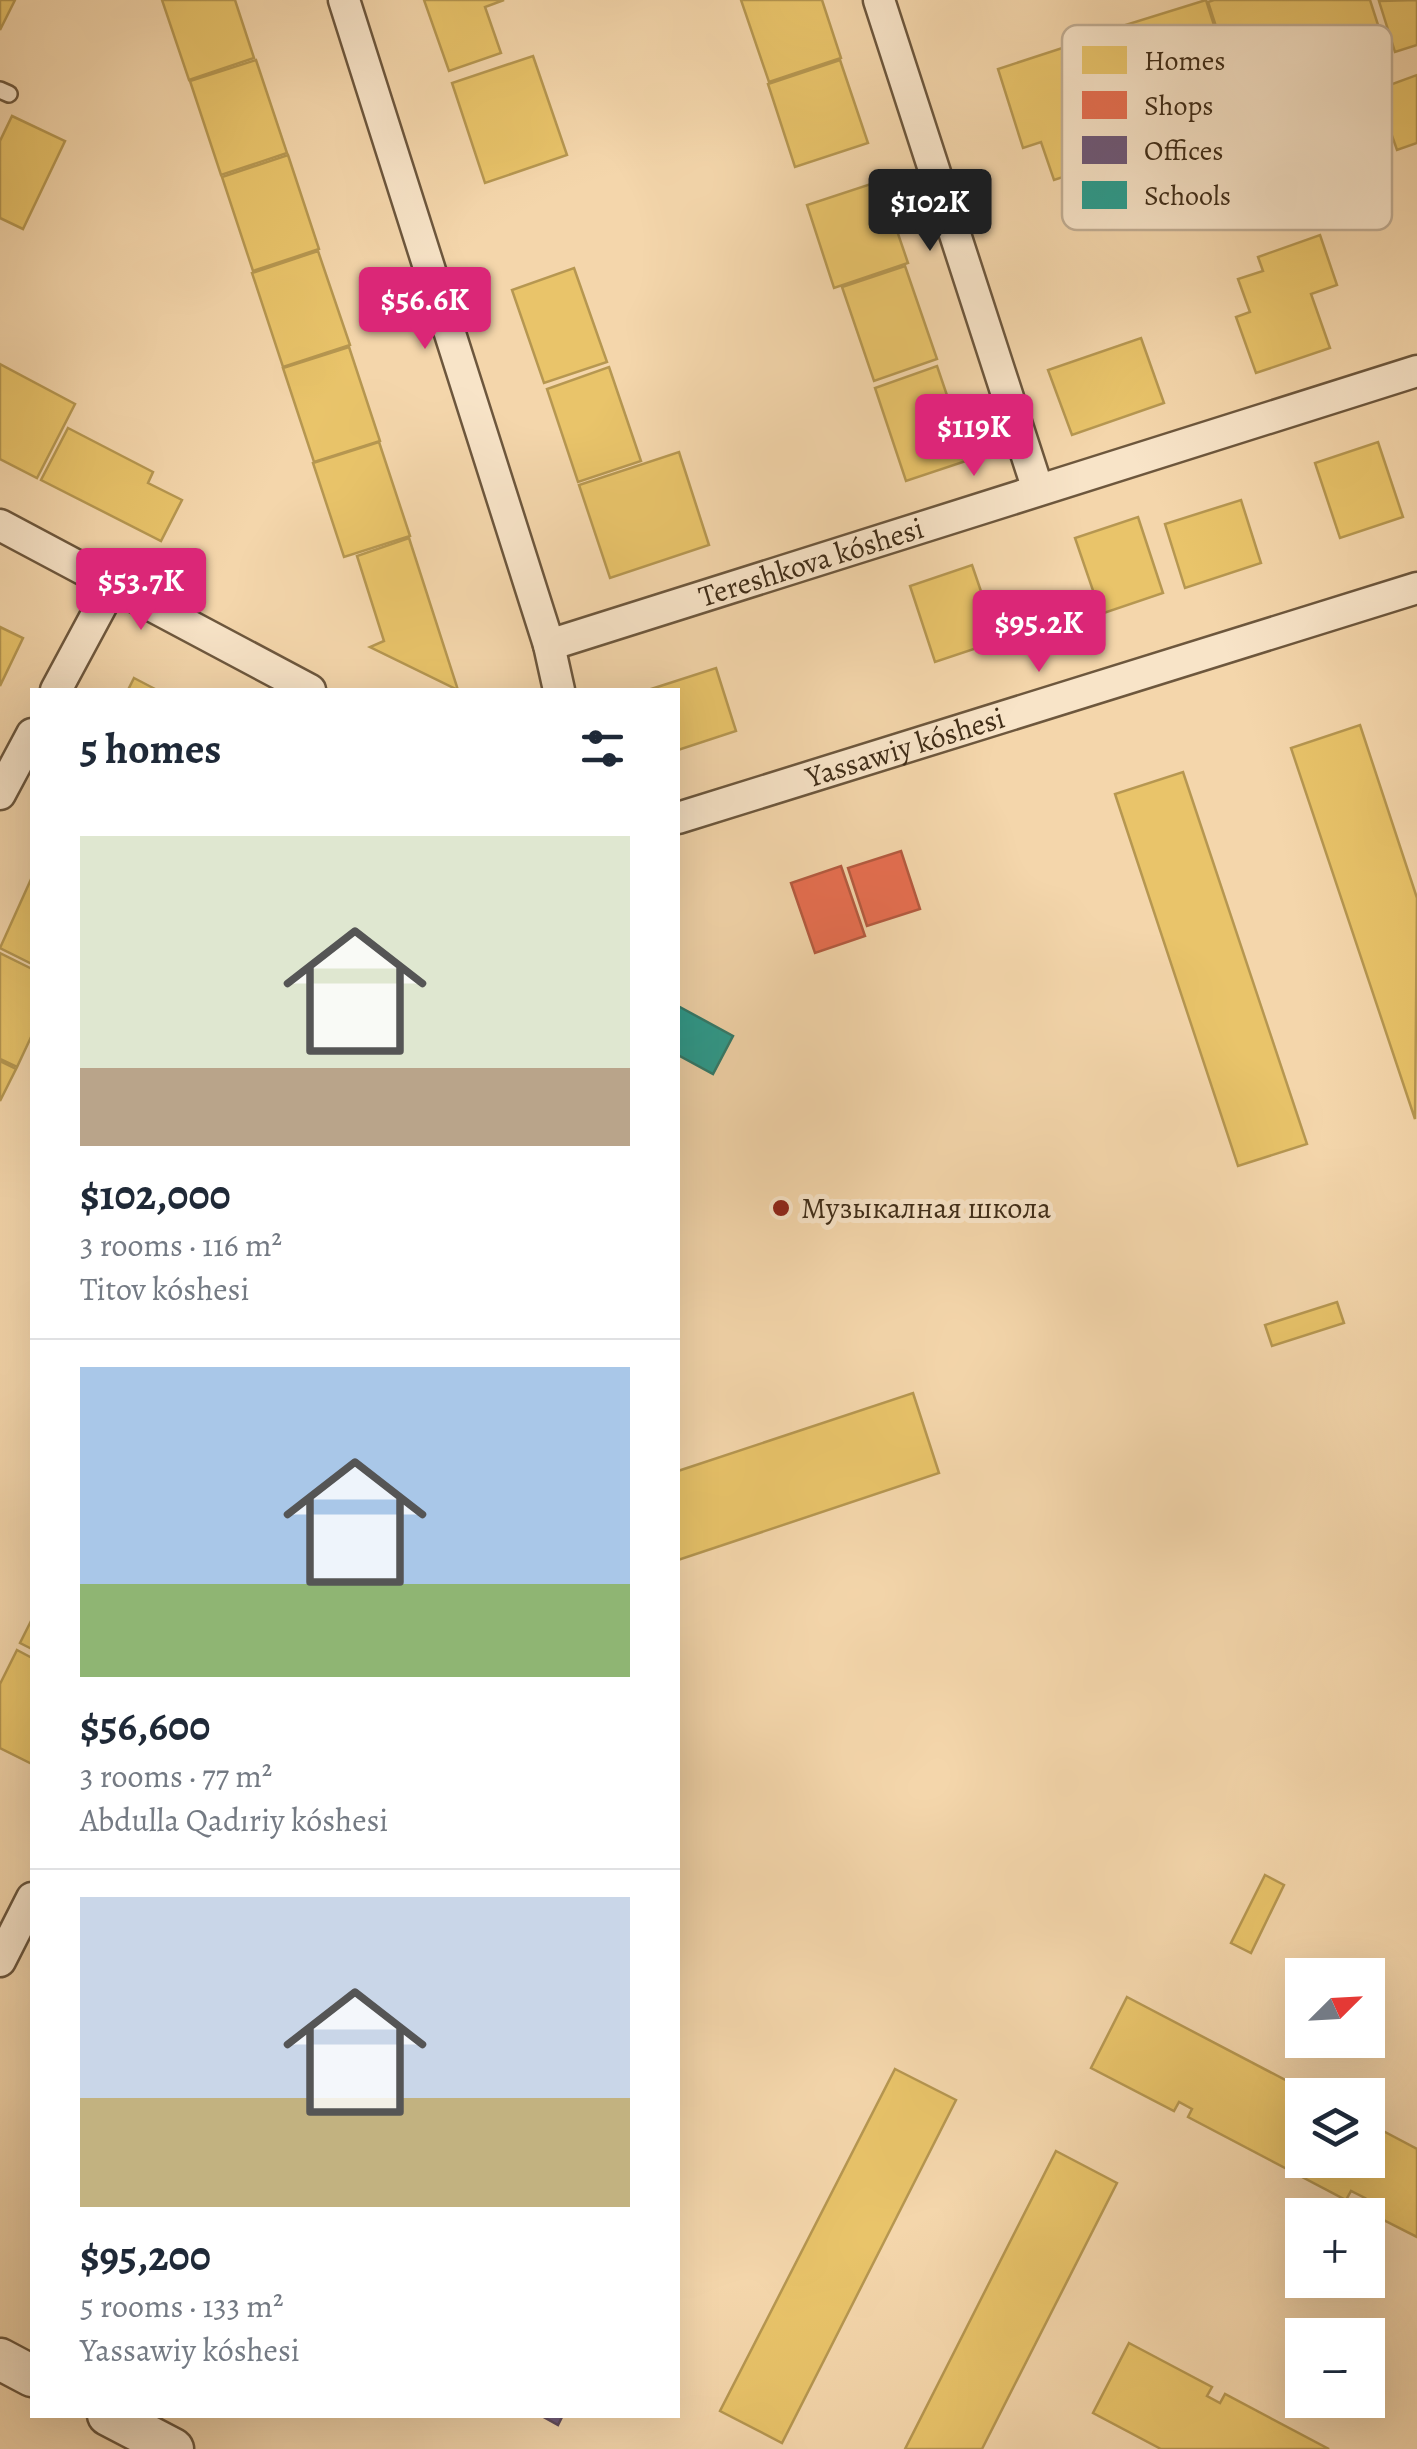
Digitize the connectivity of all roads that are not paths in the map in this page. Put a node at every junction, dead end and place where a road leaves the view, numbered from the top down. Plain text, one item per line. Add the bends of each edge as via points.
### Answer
1 (344, 0) edge
2 (879, 0) edge
3 (1417, 371) edge
4 (1038, 490) junction
5 (0, 525) edge
6 (114, 584) junction
7 (1417, 588) edge
8 (549, 645) junction
9 (57, 688) edge
10 (306, 688) edge
11 (559, 688) edge
12 (30, 738) edge
13 (0, 794) edge
14 (680, 817) edge
15 (30, 1902) edge
16 (0, 1960) edge
17 (0, 2359) edge
18 (30, 2375) edge
19 (114, 2418) edge
20 (173, 2449) edge

1 - 8 street
2 - 4 street
3 - 4 street, Tereshkova kóshesi
4 - 8 street, Tereshkova kóshesi
5 - 6 street
6 - 9 street
6 - 10 street
7 - 14 street, Yassawiy kóshesi
8 - 11 street
12 - 13 street
15 - 16 street
17 - 18 street
19 - 20 street

